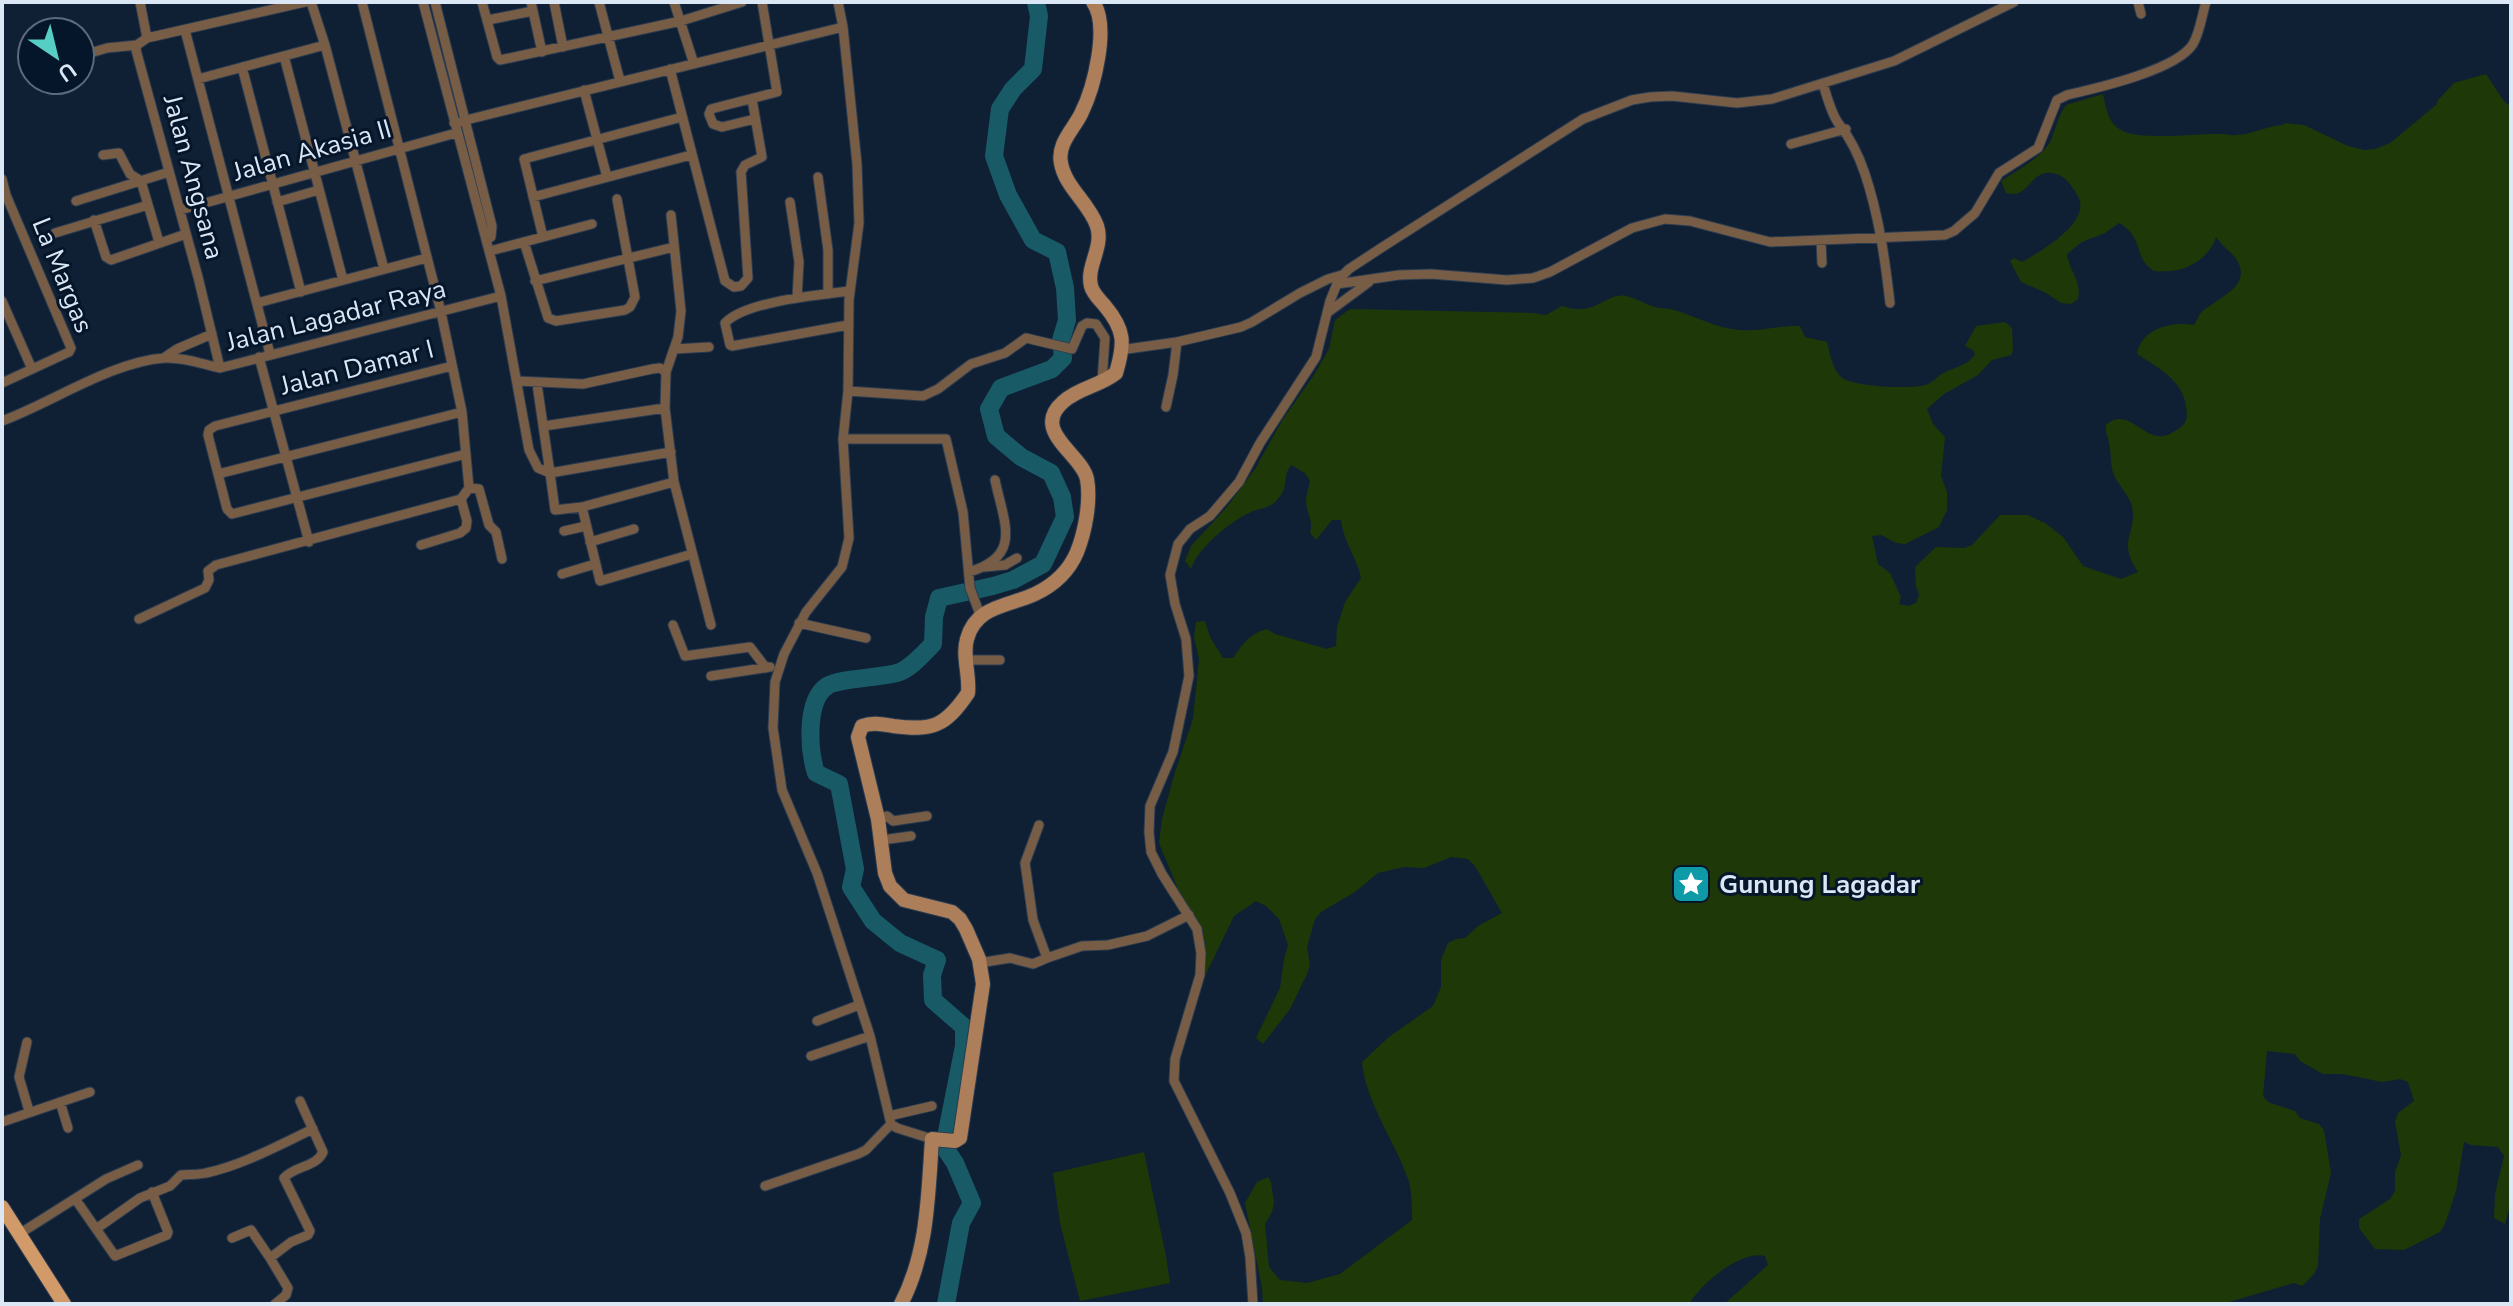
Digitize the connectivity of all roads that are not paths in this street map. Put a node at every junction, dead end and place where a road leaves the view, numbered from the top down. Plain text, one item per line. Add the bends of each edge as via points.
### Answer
1 (140, 2) edge
2 (305, 2) edge
3 (311, 2) edge
4 (362, 2) edge
5 (423, 2) edge
6 (435, 2) edge
7 (482, 2) edge
8 (599, 2) edge
9 (674, 2) edge
10 (742, 2) edge
11 (762, 2) edge
12 (838, 2) edge
13 (1093, 2) edge
14 (2014, 2) edge
15 (2138, 2) edge
16 (2206, 2) edge
17 (557, 3) edge
18 (532, 6) edge
19 (717, 6) edge
20 (2141, 14) dead end
21 (488, 20) junction
22 (681, 21) junction
23 (843, 27) junction
24 (185, 30) junction
25 (609, 37) junction
26 (147, 38) junction
27 (137, 45) junction
28 (325, 45) junction
29 (769, 46) junction
30 (563, 47) junction
31 (96, 51) edge
32 (542, 52) junction
33 (284, 56) junction
34 (694, 64) junction
35 (242, 67) junction
36 (670, 69) junction
37 (198, 79) junction
38 (620, 81) junction
39 (1823, 84) junction
40 (584, 90) junction
41 (752, 99) junction
42 (682, 117) junction
43 (466, 119) junction
44 (755, 119) junction
45 (455, 128) junction
46 (1846, 129) junction
47 (597, 140) junction
48 (1791, 144) dead end
49 (400, 149) junction
50 (103, 155) dead end
51 (691, 155) junction
52 (355, 161) junction
53 (169, 172) junction
54 (314, 173) junction
55 (607, 177) junction
56 (818, 177) dead end
57 (2, 179) edge
58 (141, 181) junction
59 (273, 184) junction
60 (319, 190) junction
61 (4, 196) edge
62 (229, 197) junction
63 (533, 197) junction
64 (617, 199) dead end
65 (76, 201) dead end
66 (277, 202) junction
67 (790, 202) dead end
68 (148, 205) junction
69 (180, 210) junction
70 (671, 215) dead end
71 (94, 220) junction
72 (592, 224) dead end
73 (55, 233) dead end
74 (186, 234) junction
75 (543, 237) junction
76 (1882, 237) junction
77 (486, 240) junction
78 (1821, 241) junction
79 (159, 242) junction
80 (524, 242) junction
81 (674, 247) junction
82 (490, 251) junction
83 (427, 258) junction
84 (627, 258) junction
85 (1822, 263) dead end
86 (384, 269) junction
87 (343, 280) junction
88 (1340, 280) junction
89 (1372, 280) junction
90 (535, 281) junction
91 (850, 291) junction
92 (301, 292) junction
93 (828, 294) junction
94 (501, 296) junction
95 (797, 298) junction
96 (2, 301) edge
97 (257, 303) junction
98 (1890, 303) dead end
99 (441, 312) junction
100 (1327, 313) junction
101 (848, 325) junction
102 (212, 334) junction
103 (1177, 342) junction
104 (709, 347) dead end
105 (1129, 348) junction
106 (675, 349) junction
107 (270, 354) junction
108 (259, 357) junction
109 (164, 358) junction
110 (452, 366) junction
111 (220, 368) junction
112 (32, 369) junction
113 (666, 372) junction
114 (517, 381) junction
115 (2, 383) edge
116 (537, 384) junction
117 (1102, 384) junction
118 (848, 391) junction
119 (1166, 407) dead end
120 (665, 408) junction
121 (273, 411) junction
122 (462, 412) junction
123 (2, 421) edge
124 (544, 426) junction
125 (843, 439) junction
126 (671, 452) junction
127 (466, 454) junction
128 (285, 456) junction
129 (550, 473) junction
130 (218, 474) junction
131 (995, 480) dead end
132 (674, 482) junction
133 (469, 488) junction
134 (297, 497) junction
135 (461, 499) junction
136 (582, 507) junction
137 (586, 526) junction
138 (634, 529) dead end
139 (564, 531) dead end
140 (309, 542) junction
141 (590, 542) junction
142 (421, 545) dead end
143 (692, 554) junction
144 (1017, 558) dead end
145 (502, 559) dead end
146 (595, 564) junction
147 (985, 567) junction
148 (969, 572) junction
149 (562, 574) dead end
150 (981, 617) junction
151 (139, 619) dead end
152 (799, 623) junction
153 (673, 625) dead end
154 (711, 625) dead end
155 (866, 638) dead end
156 (973, 660) junction
157 (1000, 660) dead end
158 (766, 668) junction
159 (779, 668) junction
160 (711, 676) dead end
161 (927, 816) dead end
162 (883, 817) junction
163 (1039, 825) dead end
164 (911, 836) dead end
165 (886, 840) junction
166 (1189, 915) junction
167 (1047, 958) junction
168 (984, 962) junction
169 (859, 1005) junction
170 (817, 1021) dead end
171 (870, 1036) junction
172 (27, 1042) dead end
173 (811, 1056) dead end
174 (90, 1092) dead end
175 (300, 1101) dead end
176 (60, 1102) junction
177 (932, 1106) dead end
178 (29, 1111) junction
179 (890, 1120) junction
180 (2, 1122) edge
181 (68, 1128) dead end
182 (313, 1129) junction
183 (939, 1140) junction
184 (138, 1165) dead end
185 (765, 1186) dead end
186 (152, 1192) junction
187 (76, 1200) junction
188 (2, 1207) edge
189 (96, 1229) junction
190 (12, 1231) edge
191 (232, 1238) dead end
192 (270, 1258) junction
193 (64, 1304) edge
194 (275, 1304) edge
195 (901, 1304) edge
196 (1253, 1304) edge

1 - 26 street
2 - 24 street
3 - 28 street
4 - 49 street
5 - 45 street
6 - 43 street
7 - 21 street
8 - 25 street
9 - 22 street
10 - 19 street
11 - 29 street
12 - 23 street
13 - 105 street via 1100,14 1097,61 1088,97 1060,154 1067,179 1096,224 1099,238 1091,288 1119,322
14 - 39 street via 1894,61
15 - 20 street
16 - 76 street via 2188,51 2137,77 2057,100 2038,148 1999,173 1975,213 1954,231
17 - 30 street
18 - 21 street
18 - 32 street
19 - 22 street
21 - 32 street via 498,60
22 - 25 street
22 - 34 street
23 - 29 street, Jalan Akasia II
23 - 91 street via 859,223
24 - 26 street
24 - 37 street
25 - 30 street
25 - 38 street
26 - 27 street
27 - 31 street
27 - 53 street, Jalan Angsana
28 - 33 street
28 - 52 street
29 - 34 street, Jalan Akasia II
29 - 41 street via 777,92
30 - 32 street
33 - 35 street
33 - 54 street
34 - 36 street, Jalan Akasia II
35 - 37 street
35 - 59 street
36 - 38 street, Jalan Akasia II
36 - 42 street
37 - 62 street
38 - 40 street, Jalan Akasia II
39 - 46 street
39 - 88 street via 1764,100 1650,97 1608,108 1381,248
40 - 43 street, Jalan Akasia II
40 - 47 street
41 - 44 street
41 - 44 street via 711,109 709,114 713,124 722,127
42 - 47 street
42 - 51 street
43 - 45 street, Jalan Akasia II
43 - 77 street via 492,226
44 - 51 street via 762,157 741,172 748,278 741,286 725,281
45 - 49 street, Jalan Akasia II
45 - 77 street
46 - 48 street
46 - 76 street
47 - 55 street
47 - 63 street via 524,159
49 - 52 street, Jalan Akasia II
49 - 83 street
50 - 58 street via 119,153 130,174
51 - 55 street
52 - 54 street, Jalan Akasia II
52 - 86 street
53 - 58 street
53 - 69 street, Jalan Angsana
54 - 59 street, Jalan Akasia II
54 - 60 street
55 - 63 street
56 - 93 street
57 - 61 street
58 - 65 street
58 - 68 street
59 - 62 street, Jalan Akasia II
59 - 66 street
60 - 66 street
60 - 87 street
61 - 112 street, La Margas via 71,343 69,352
62 - 69 street, Jalan Akasia II
62 - 97 street
63 - 75 street
64 - 84 street
66 - 92 street
67 - 95 street via 799,262
68 - 71 street
68 - 79 street
69 - 74 street, Jalan Angsana
70 - 81 street
71 - 73 street
71 - 79 street via 111,260
72 - 75 street
74 - 79 street
74 - 102 street, Jalan Angsana
75 - 80 street
76 - 78 street
76 - 98 street
77 - 82 street
78 - 85 street
78 - 89 street via 1770,242 1665,219 1632,228 1533,278 1431,274
80 - 82 street
80 - 90 street
81 - 84 street
81 - 106 street via 681,311
82 - 94 street
83 - 86 street
83 - 99 street
84 - 90 street
84 - 90 street via 635,297 625,310 556,321 548,318
86 - 87 street
87 - 92 street
88 - 89 street
88 - 100 street
88 - 103 street via 1328,279 1252,322
89 - 100 street
91 - 93 street
91 - 101 street
92 - 97 street
93 - 95 street
94 - 99 street, Jalan Lagadar Raya
94 - 114 street
95 - 101 street via 726,320 730,345
96 - 112 street
97 - 107 street
99 - 107 street, Jalan Lagadar Raya
99 - 110 street
100 - 166 street via 1316,357 1239,482 1210,516 1183,535 1172,561 1172,590 1186,639 1189,676 1173,752 1150,806 1149,832 1154,860
101 - 118 street
102 - 109 street
102 - 111 street, Jalan Angsana
103 - 105 street
103 - 119 street
104 - 106 street
105 - 117 street via 1116,373
106 - 113 street
107 - 108 street, Jalan Lagadar Raya
108 - 111 street, Jalan Lagadar Raya
108 - 121 street
109 - 111 street, Jalan Lagadar Raya
109 - 123 street, Jalan Lagadar Raya via 108,374
110 - 121 street, Jalan Damar I
110 - 122 street
112 - 115 street, La Margas
113 - 116 street via 656,368 583,384
113 - 120 street
114 - 116 street
114 - 129 street via 531,456 538,468
116 - 124 street
117 - 118 street via 1105,338 1096,324 1087,323 1070,350 1026,338 1005,353 971,364 923,396
117 - 150 street via 1062,402 1053,421 1055,435 1088,481 1081,541 1070,567 1032,596 1003,603
118 - 125 street
120 - 124 street
120 - 126 street
121 - 128 street
121 - 130 street, Jalan Damar I via 209,430
122 - 127 street
122 - 128 street
124 - 129 street
125 - 148 street via 944,437 963,512
125 - 152 street via 847,553 837,577
126 - 129 street
126 - 132 street
127 - 133 street
127 - 134 street
128 - 130 street
128 - 134 street
129 - 136 street via 555,510
130 - 134 street via 232,514
131 - 147 street via 1007,537 997,560
132 - 136 street
132 - 143 street
133 - 135 street
133 - 145 street via 479,489
134 - 140 street
135 - 140 street
135 - 142 street via 466,528
136 - 137 street
137 - 139 street
137 - 141 street
138 - 141 street
140 - 151 street via 212,567 205,588
141 - 146 street
143 - 146 street via 602,581
143 - 154 street
144 - 147 street
146 - 149 street
147 - 148 street
148 - 150 street
150 - 156 street via 966,640
152 - 155 street
152 - 159 street
153 - 158 street via 685,656 750,647
156 - 157 street
156 - 162 street via 968,693 933,727 919,730 872,722 862,726 859,747
158 - 159 street
158 - 160 street
159 - 169 street via 773,710 782,790 817,873
161 - 162 street via 893,821
162 - 165 street
163 - 167 street via 1025,863 1033,920
164 - 165 street
165 - 168 street via 885,873 893,891 912,903 952,912
166 - 167 street via 1147,936 1082,946
166 - 196 street via 1201,940 1200,975 1175,1059 1174,1081 1246,1233
167 - 168 street via 1033,964 1010,958
168 - 183 street via 960,1138
169 - 170 street
169 - 171 street
171 - 173 street
171 - 179 street
172 - 178 street via 19,1077
174 - 176 street
175 - 182 street
176 - 178 street
176 - 181 street
177 - 179 street
178 - 180 street
179 - 183 street via 897,1128
179 - 185 street via 866,1150
182 - 186 street via 221,1169 181,1175
182 - 192 street via 322,1158 284,1178 310,1233
183 - 195 street via 925,1237
184 - 187 street
186 - 189 street
186 - 189 street via 167,1235 115,1256
187 - 189 street
187 - 190 street
188 - 190 main road
190 - 193 main road
191 - 192 street via 251,1230
192 - 194 street via 288,1288

